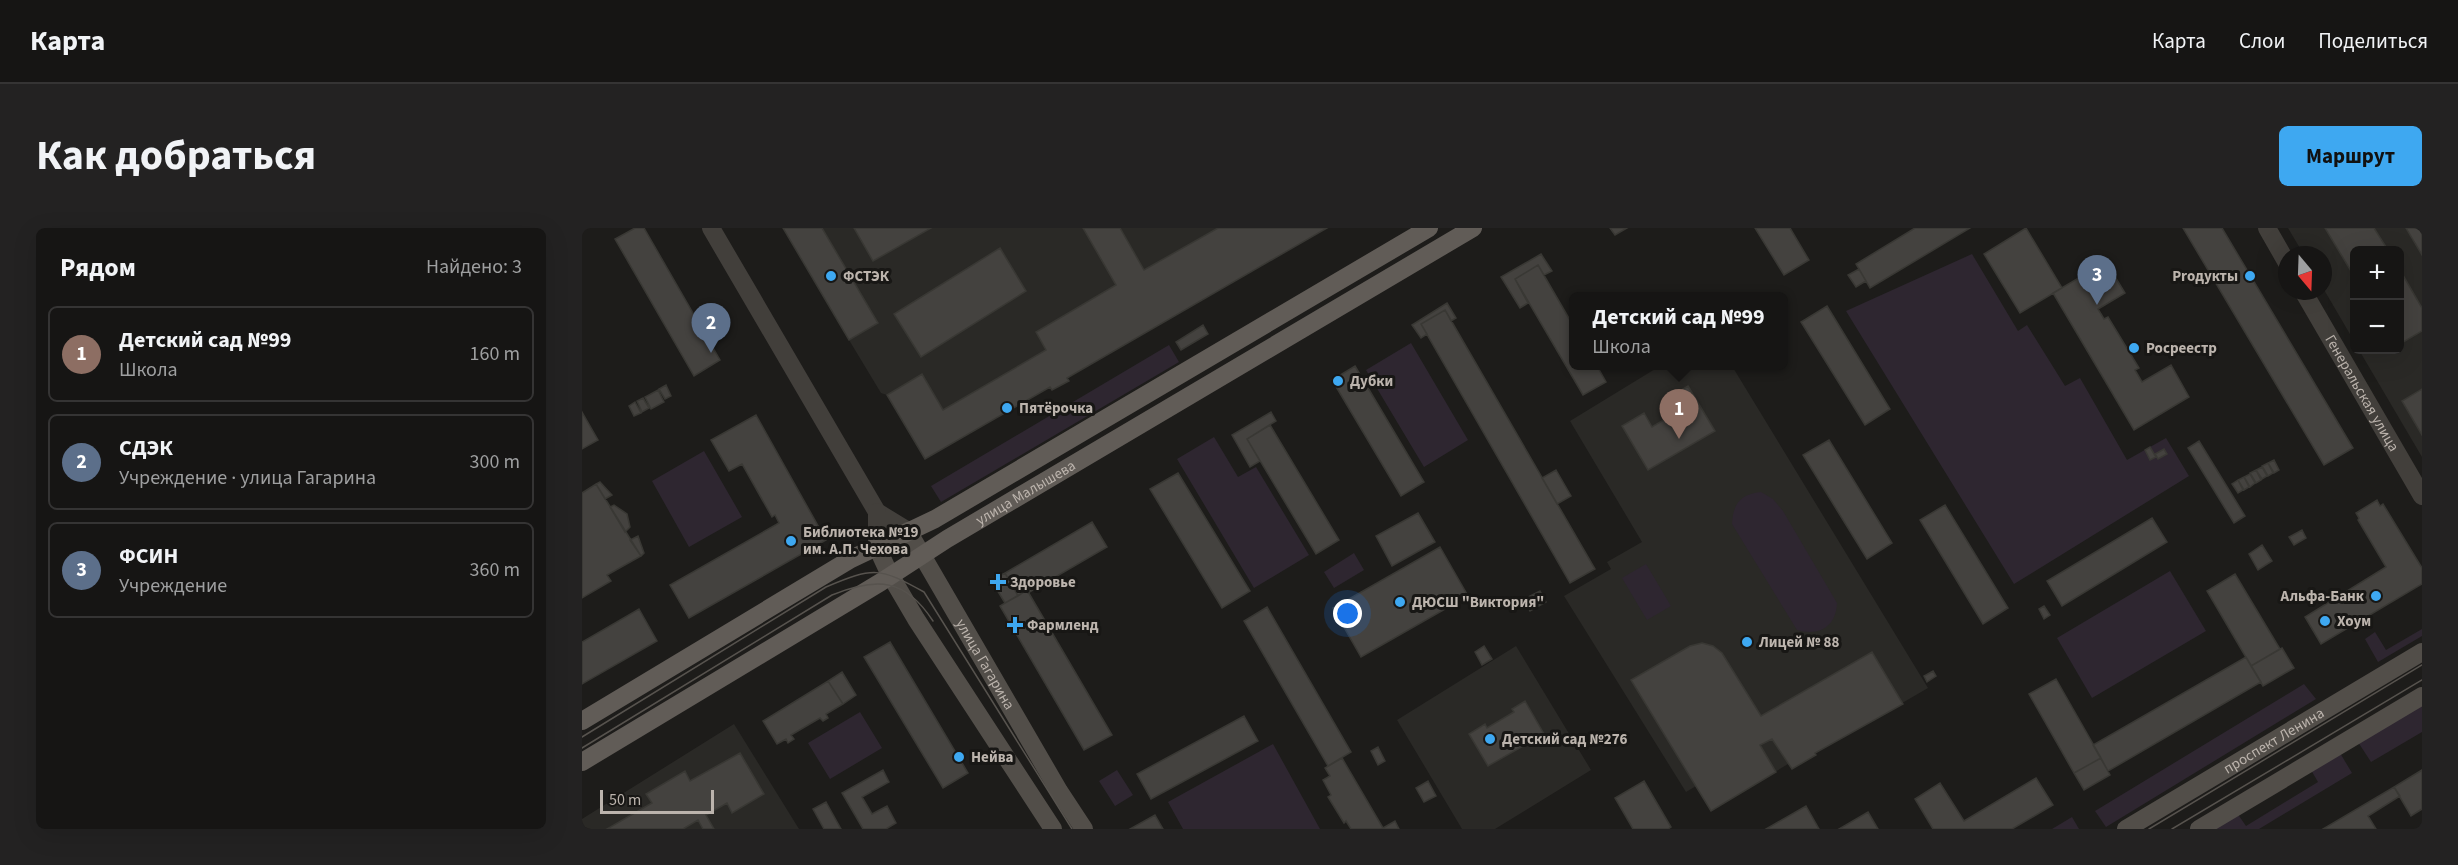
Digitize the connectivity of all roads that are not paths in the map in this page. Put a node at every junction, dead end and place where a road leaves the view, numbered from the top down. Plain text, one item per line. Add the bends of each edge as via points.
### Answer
1 (711, 228) edge
2 (1429, 228) edge
3 (1473, 228) edge
4 (2267, 228) edge
5 (2278, 247) edge
6 (2308, 300) edge
7 (2422, 496) edge
8 (877, 512) junction
9 (908, 531) junction
10 (877, 547) junction
11 (923, 555) junction
12 (891, 576) junction
13 (2422, 652) edge
14 (2422, 696) edge
15 (582, 721) edge
16 (582, 762) edge
17 (1053, 829) edge
18 (1084, 829) edge
19 (2126, 829) edge
20 (2199, 829) edge

1 - 8 street, улица Гагарина
2 - 9 main road, улица Малышева
3 - 11 main road, улица Малышева
4 - 5 street
6 - 7 street, Генеральская улица
8 - 9 street, улица Гагарина
8 - 10 street, улица Гагарина
9 - 10 main road, улица Малышева
9 - 11 main road, улица Гагарина
10 - 12 main road, улица Гагарина
10 - 15 main road, улица Малышева
11 - 12 main road, улица Малышева
11 - 18 main road, улица Гагарина
12 - 16 main road, улица Малышева
12 - 17 main road, улица Гагарина
13 - 19 main road, проспект Ленина
14 - 20 main road

